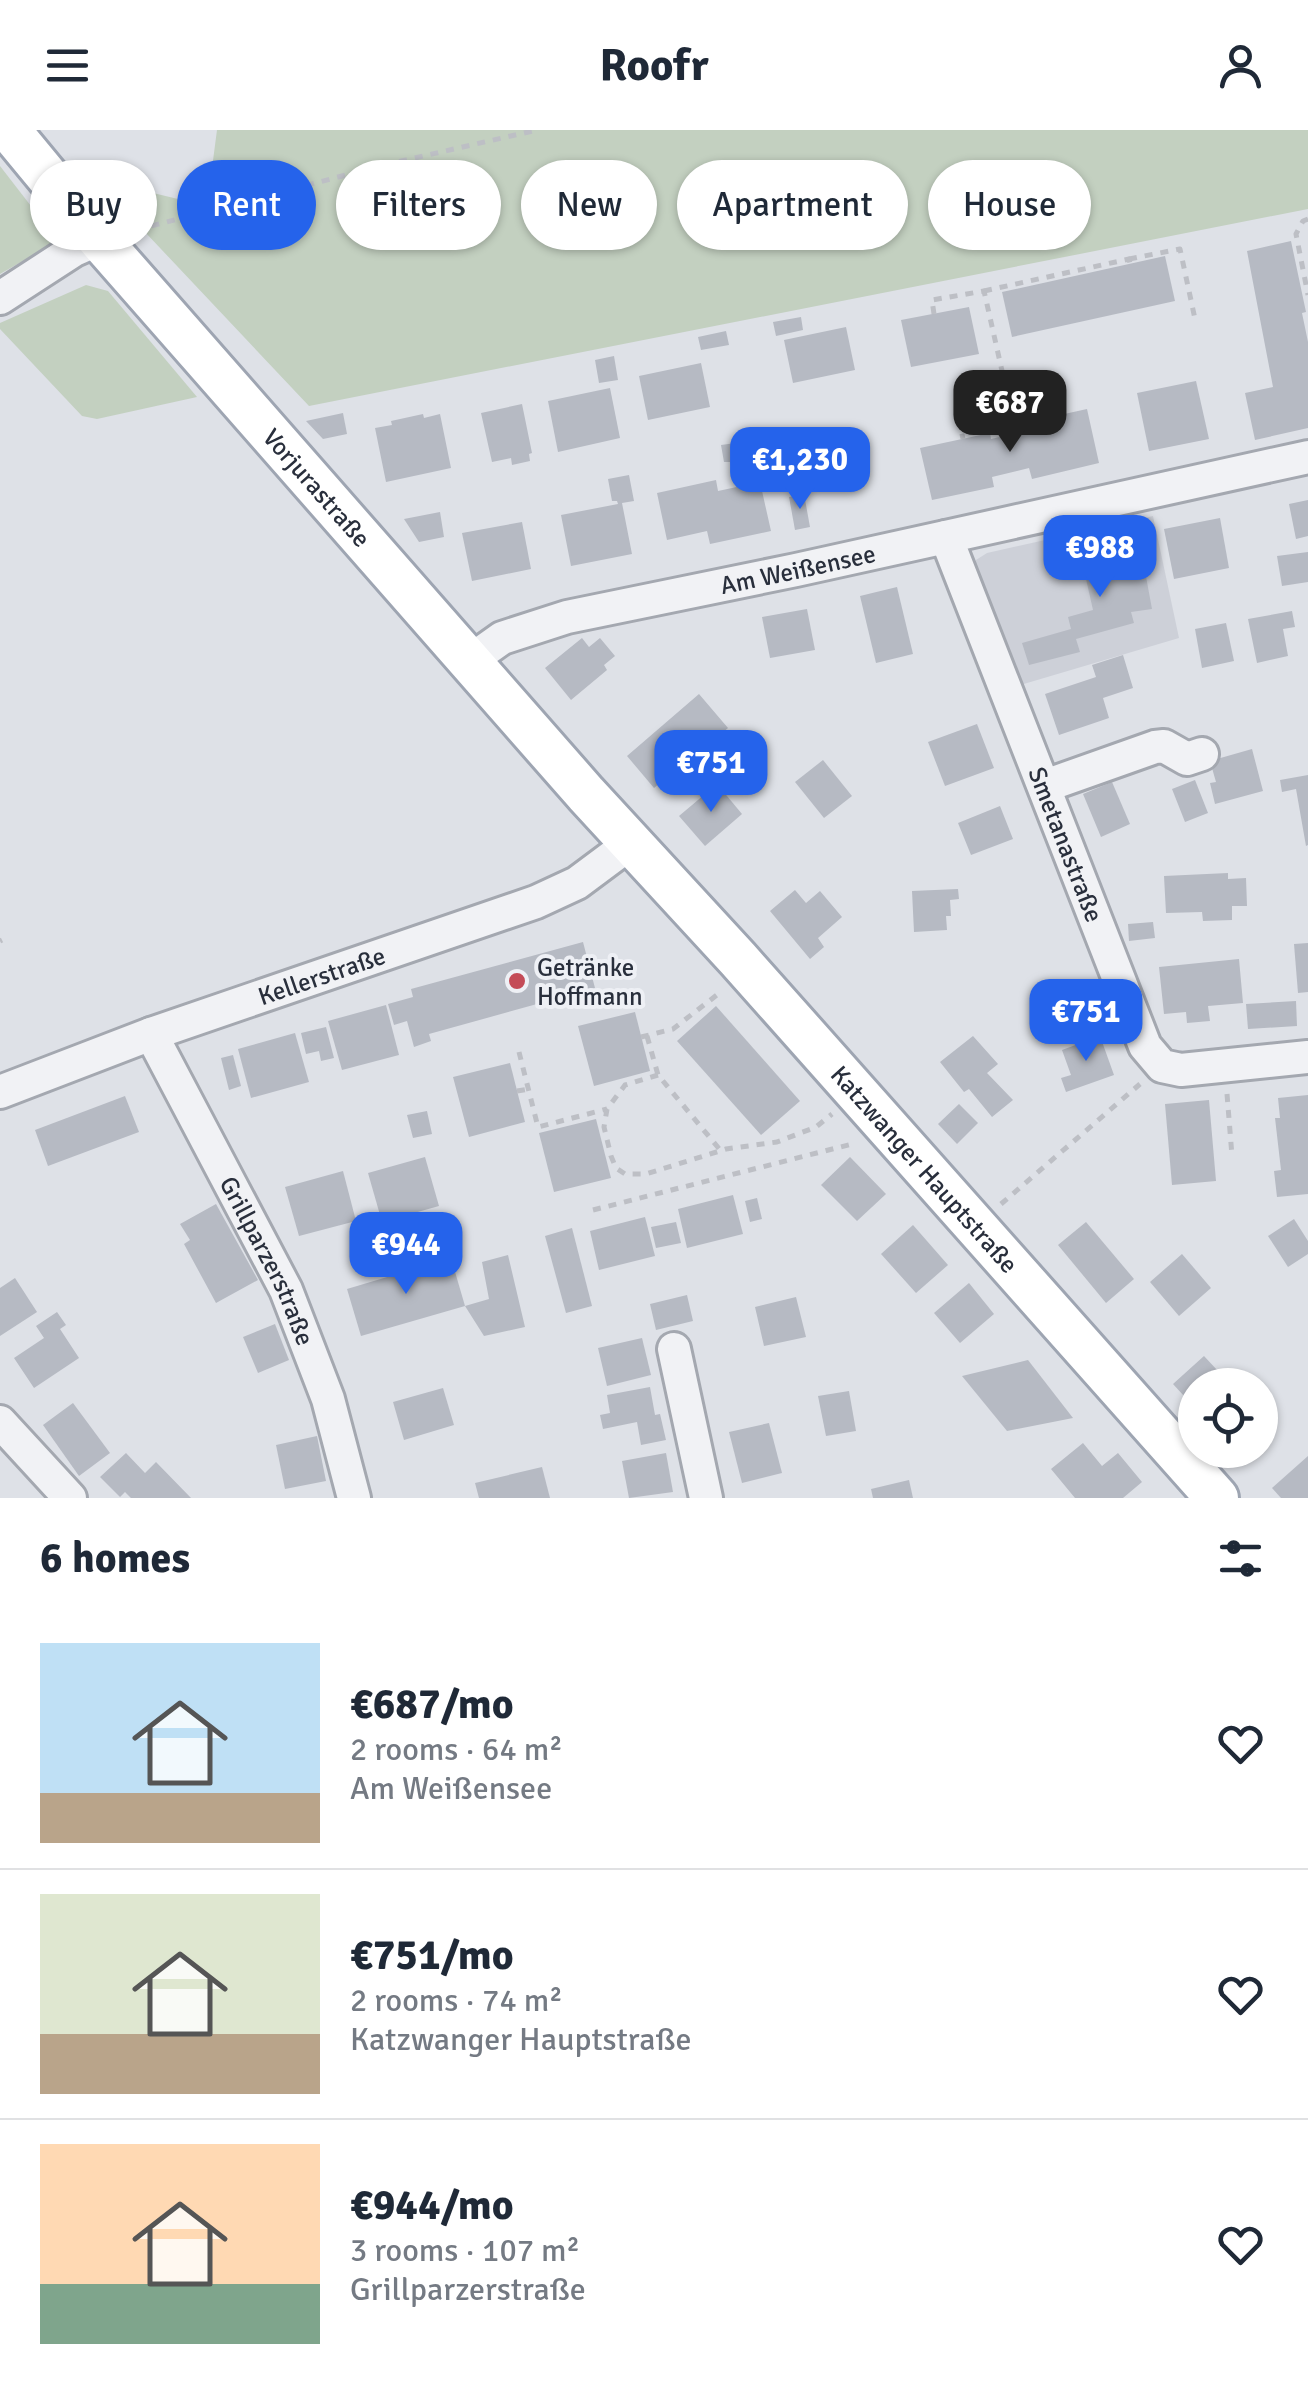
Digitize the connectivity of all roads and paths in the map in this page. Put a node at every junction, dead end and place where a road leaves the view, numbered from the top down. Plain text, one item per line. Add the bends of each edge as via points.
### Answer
1 (9, 130) edge
2 (537, 130) edge
3 (34, 160) edge
4 (1308, 219) edge
5 (157, 224) edge
6 (76, 250) edge
7 (109, 250) edge
8 (984, 291) junction
9 (1308, 296) edge
10 (0, 298) edge
11 (934, 314) dead end
12 (1196, 319) dead end
13 (1055, 406) dead end
14 (1057, 416) dead end
15 (963, 438) dead end
16 (1308, 457) edge
17 (946, 537) junction
18 (471, 660) junction
19 (1202, 754) dead end
20 (1045, 786) junction
21 (632, 842) junction
22 (748, 970) junction
23 (152, 1034) junction
24 (519, 1052) dead end
25 (1308, 1057) edge
26 (1225, 1064) junction
27 (1162, 1066) junction
28 (658, 1075) junction
29 (528, 1089) junction
30 (854, 1090) junction
31 (518, 1091) dead end
32 (0, 1092) edge
33 (607, 1110) junction
34 (893, 1134) junction
35 (721, 1151) junction
36 (1232, 1156) dead end
37 (594, 1210) dead end
38 (976, 1226) junction
39 (674, 1349) dead end
40 (0, 1422) edge
41 (70, 1498) edge
42 (354, 1498) edge
43 (706, 1498) edge
44 (1217, 1498) edge

1 - 3 main road, Vorjurastraße
2 - 5 path
4 - 9 path via 1296,234
6 - 10 street
7 - 18 main road, Vorjurastraße
8 - 11 path via 932,300
8 - 12 path via 1180,248
8 - 15 path via 1012,415 960,426
13 - 14 path
16 - 17 street, Am Weißensee
17 - 18 street, Am Weißensee via 567,617 502,638
17 - 20 street, Smetanastraße
18 - 21 main road, Vorjurastraße
19 - 20 street via 1186,759 1156,747
20 - 27 street, Smetanastraße via 1145,1046
21 - 22 main road, Katzwanger Hauptstraße
21 - 23 street, Kellerstraße via 577,883 536,902
22 - 28 path via 674,1029 644,1037
22 - 30 main road, Katzwanger Hauptstraße
23 - 32 street, Kellerstraße
23 - 42 street, Grillparzerstraße via 286,1290 328,1399
24 - 29 path
25 - 26 street
26 - 27 street
26 - 36 path
27 - 38 path
28 - 33 path via 625,1085
28 - 35 path
29 - 31 path
29 - 33 path via 538,1127
30 - 34 main road, Katzwanger Hauptstraße
30 - 35 path via 828,1118 796,1136
33 - 35 path via 608,1156 634,1176
34 - 37 path
34 - 38 main road, Katzwanger Hauptstraße
38 - 44 main road, Katzwanger Hauptstraße
39 - 43 street
40 - 41 street

